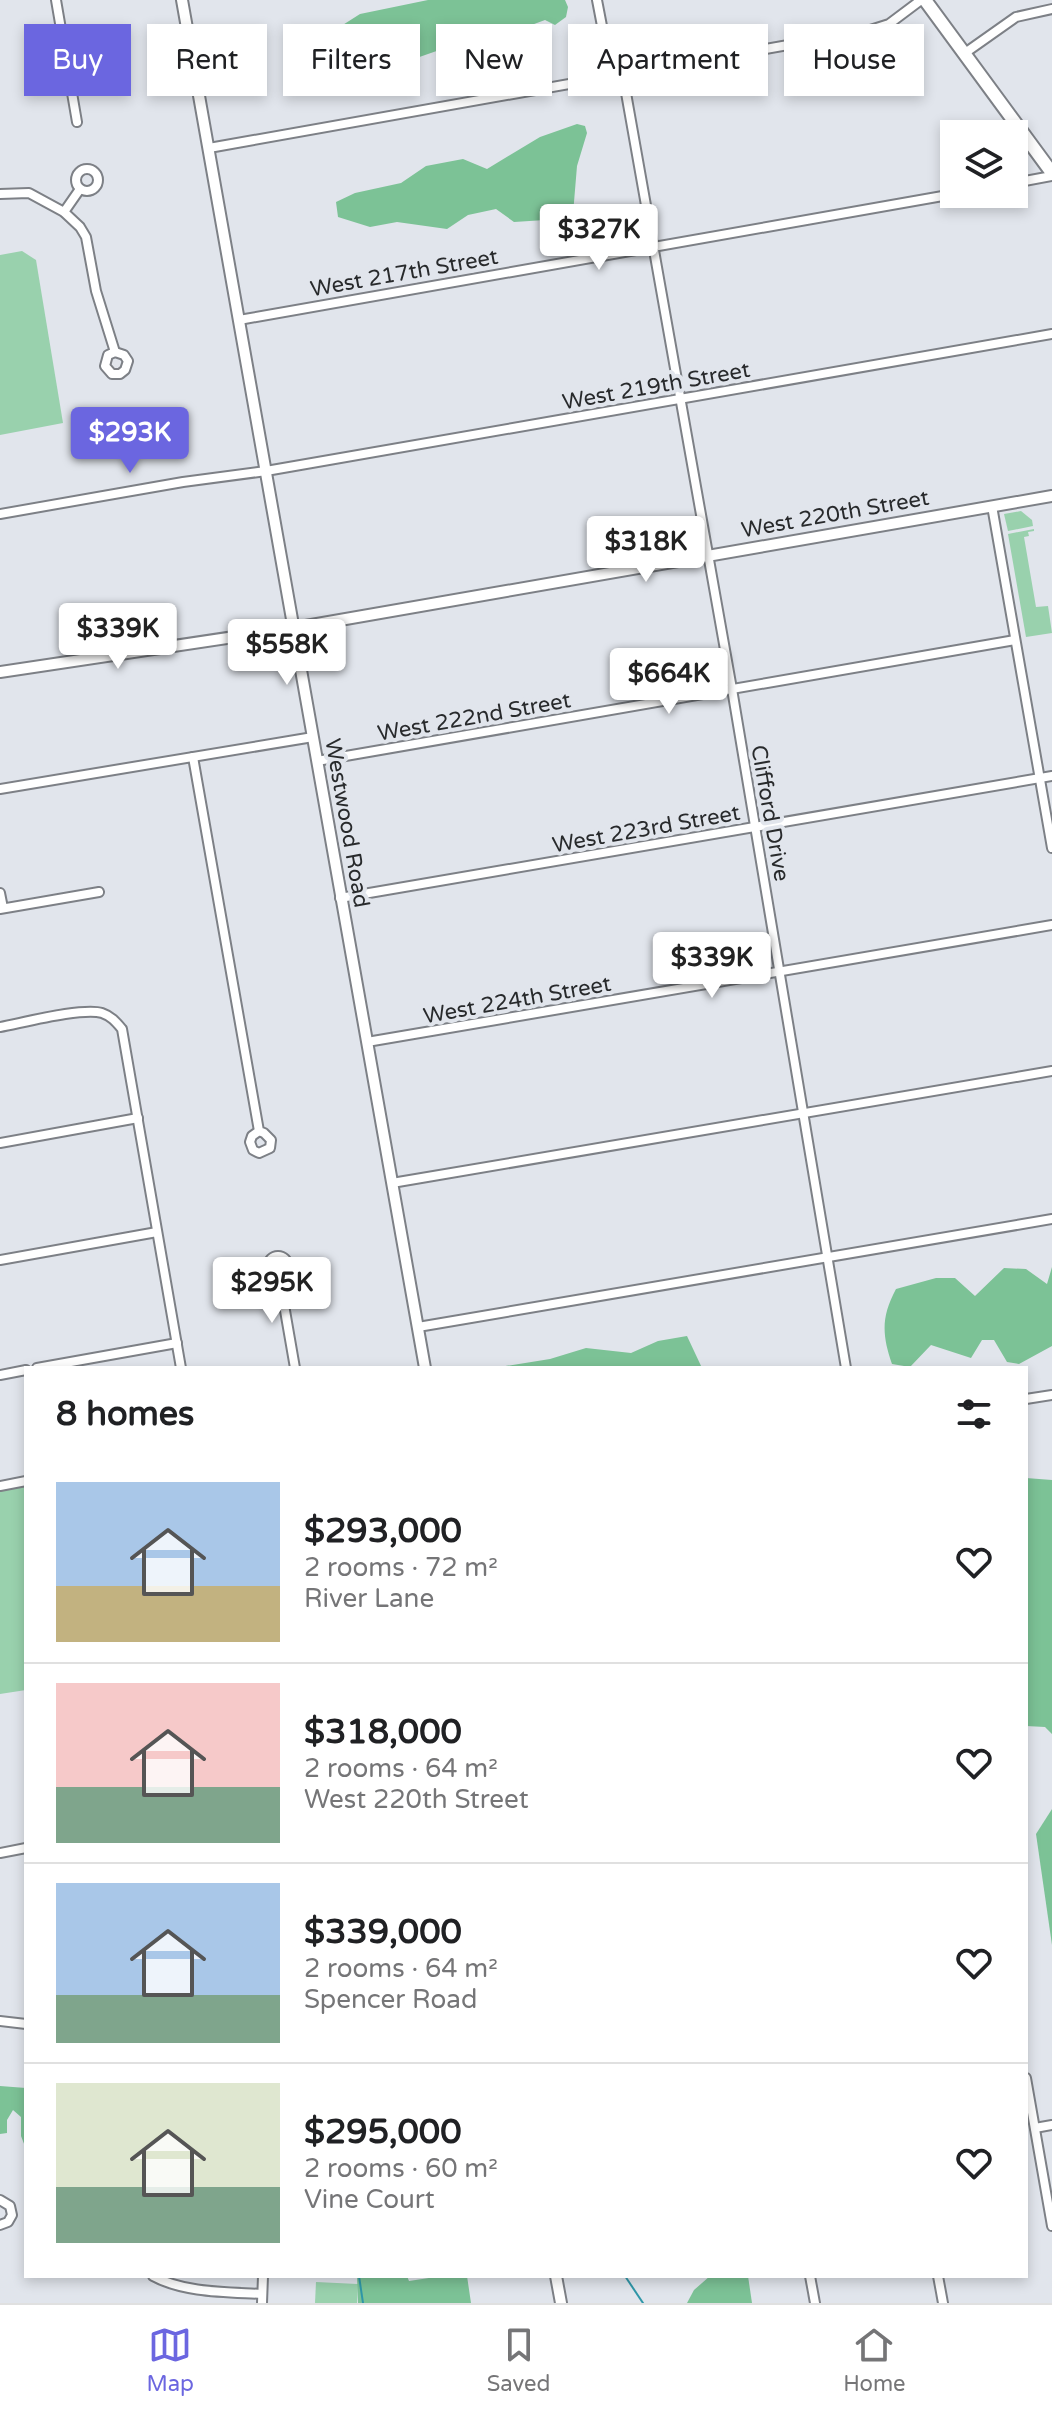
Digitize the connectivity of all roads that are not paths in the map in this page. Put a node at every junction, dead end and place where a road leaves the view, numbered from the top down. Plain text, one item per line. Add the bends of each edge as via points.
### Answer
1 (56, 0) edge
2 (182, 0) edge
3 (597, 0) edge
4 (923, 0) edge
5 (1052, 9) edge
6 (602, 24) edge
7 (768, 49) edge
8 (965, 53) junction
9 (568, 86) edge
10 (626, 96) edge
11 (77, 122) dead end
12 (209, 148) junction
13 (1052, 174) edge
14 (1028, 180) edge
15 (80, 189) dead end
16 (0, 194) edge
17 (940, 196) edge
18 (64, 212) junction
19 (652, 246) junction
20 (239, 320) junction
21 (1052, 334) edge
22 (115, 352) dead end
23 (679, 399) junction
24 (266, 471) junction
25 (1052, 496) edge
26 (992, 506) junction
27 (0, 514) edge
28 (707, 556) junction
29 (294, 628) junction
30 (1015, 640) junction
31 (0, 672) edge
32 (732, 689) junction
33 (313, 737) junction
34 (193, 757) junction
35 (317, 761) junction
36 (1052, 776) edge
37 (1040, 778) junction
38 (0, 789) edge
39 (755, 828) junction
40 (1052, 848) edge
41 (99, 892) dead end
42 (0, 893) edge
43 (340, 898) junction
44 (1, 908) edge
45 (1052, 925) edge
46 (780, 972) junction
47 (0, 1027) edge
48 (367, 1042) junction
49 (1052, 1071) edge
50 (804, 1113) junction
51 (138, 1118) junction
52 (259, 1131) dead end
53 (0, 1143) edge
54 (392, 1183) junction
55 (1052, 1219) edge
56 (157, 1232) junction
57 (828, 1257) junction
58 (0, 1260) edge
59 (279, 1276) dead end
60 (418, 1327) junction
61 (177, 1343) junction
62 (48, 1366) edge
63 (181, 1366) edge
64 (295, 1366) edge
65 (425, 1366) edge
66 (846, 1366) edge
67 (24, 1370) edge
68 (0, 1375) edge
69 (1052, 1395) edge
70 (1028, 1399) edge
71 (24, 1481) edge
72 (0, 1486) edge
73 (24, 1848) edge
74 (0, 1853) edge
75 (0, 2021) edge
76 (24, 2024) edge
77 (1028, 2089) edge
78 (1052, 2125) edge
79 (1035, 2128) junction
80 (0, 2200) edge
81 (0, 2225) edge
82 (1052, 2226) edge
83 (158, 2278) edge
84 (263, 2278) edge
85 (556, 2278) edge
86 (810, 2278) edge
87 (938, 2278) edge
88 (262, 2298) edge
89 (561, 2303) edge
90 (815, 2303) edge
91 (943, 2303) edge

1 - 11 street
2 - 12 street, Westwood Road
3 - 6 street
4 - 7 street via 889,24 867,31
4 - 8 main road
5 - 8 street via 1016,17
8 - 13 main road
9 - 12 street
10 - 19 street, Clifford Drive
12 - 20 street, Westwood Road
13 - 14 street
15 - 18 street
16 - 18 street via 29,193
17 - 19 street, West 217th Street
18 - 22 street via 86,237
19 - 20 street, West 217th Street
19 - 23 street, Clifford Drive
20 - 24 street, Westwood Road
21 - 23 street, West 219th Street
23 - 24 street, West 219th Street
23 - 28 street, Clifford Drive
24 - 27 street, West 219th Street
24 - 29 street, Westwood Road
25 - 26 street, West 220th Street
26 - 28 street, West 220th Street
26 - 30 street
28 - 29 street, West 220th Street
28 - 32 street, Clifford Drive
29 - 31 street, West 220th Street
29 - 33 street, Westwood Road
30 - 32 street, West 222nd Street
30 - 37 street
32 - 35 street, West 222nd Street
32 - 39 street, Clifford Drive
33 - 34 street
33 - 35 street, Westwood Road
34 - 38 street
34 - 52 street
35 - 43 street, Westwood Road
36 - 37 street, West 223rd Street
37 - 39 street, West 223rd Street
37 - 40 street
39 - 43 street, West 223rd Street
39 - 46 street, Clifford Drive
41 - 44 street
42 - 44 street
43 - 48 street, Westwood Road
45 - 46 street, West 224th Street
46 - 48 street, West 224th Street
46 - 50 street, Clifford Drive
47 - 51 street via 96,1012 111,1018 122,1029
48 - 54 street, Westwood Road
49 - 50 street
50 - 54 street
50 - 57 street, Clifford Drive
51 - 53 street
51 - 56 street
54 - 60 street, Westwood Road
55 - 57 street
56 - 58 street
56 - 61 street
57 - 60 street
57 - 66 street, Clifford Drive
59 - 64 street
60 - 65 street, Westwood Road
61 - 62 street
61 - 63 street
67 - 68 street
69 - 70 street
71 - 72 street
73 - 74 street
75 - 76 street
77 - 79 street
78 - 79 street
79 - 82 street
80 - 81 street via 10,2206 12,2215
83 - 88 street
84 - 88 street
85 - 89 street
86 - 90 street
87 - 91 street

